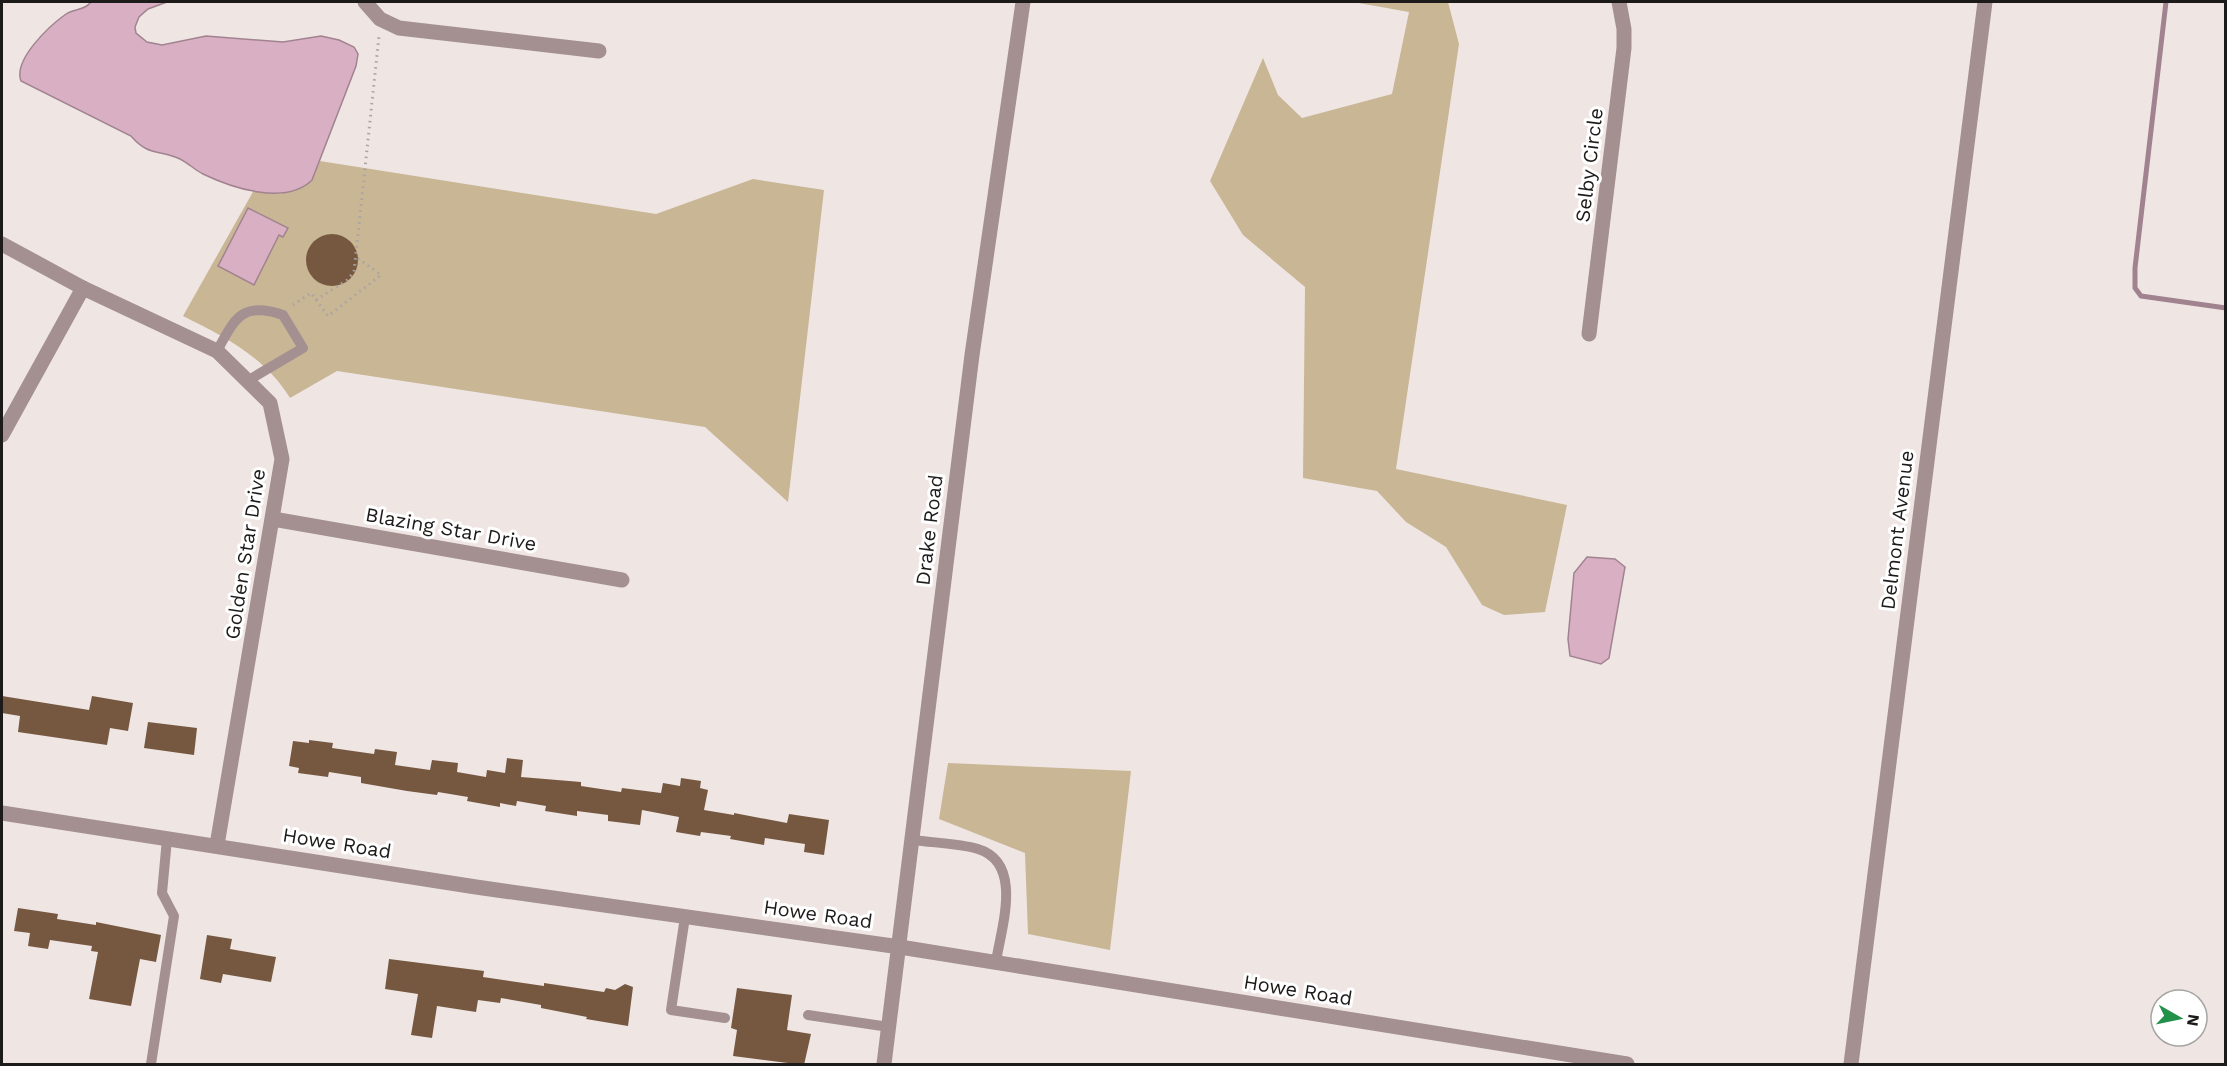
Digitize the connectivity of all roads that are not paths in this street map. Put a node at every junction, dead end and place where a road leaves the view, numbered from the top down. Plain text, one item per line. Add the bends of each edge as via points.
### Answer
1 (365, 2) edge
2 (1023, 2) edge
3 (1619, 2) edge
4 (1985, 2) edge
5 (599, 51) dead end
6 (2, 244) edge
7 (83, 288) junction
8 (1589, 334) dead end
9 (217, 351) junction
10 (248, 381) junction
11 (2, 435) edge
12 (273, 519) junction
13 (622, 580) dead end
14 (2, 813) edge
15 (167, 839) junction
16 (913, 840) junction
17 (218, 845) junction
18 (685, 917) junction
19 (900, 947) junction
20 (996, 962) junction
21 (808, 1015) dead end
22 (725, 1018) dead end
23 (889, 1027) junction
24 (151, 1065) edge
25 (884, 1065) edge
26 (1627, 1065) edge
27 (1851, 1065) edge

1 - 5 street via 380,19 399,28
2 - 16 street, Drake Road via 972,355
3 - 8 street, Selby Circle via 1624,48
4 - 27 street, Delmont Avenue
6 - 7 street, Golden Star Drive
7 - 9 street, Golden Star Drive
7 - 11 street
9 - 10 street, Golden Star Drive
9 - 10 lane via 232,321 249,309 267,309 283,315 303,348
10 - 12 street, Golden Star Drive via 270,403 282,459
12 - 13 street, Blazing Star Drive
12 - 17 street, Golden Star Drive
14 - 15 street, Howe Road
15 - 17 street, Howe Road
15 - 24 lane via 162,893 174,916
16 - 19 street, Drake Road
16 - 20 lane via 977,849 1000,864 1006,877 1006,892
17 - 18 street, Howe Road
18 - 19 street, Howe Road
18 - 22 lane via 671,1010
19 - 20 street, Howe Road
19 - 23 street, Drake Road
20 - 26 street, Howe Road
21 - 23 lane
23 - 25 street, Drake Road

